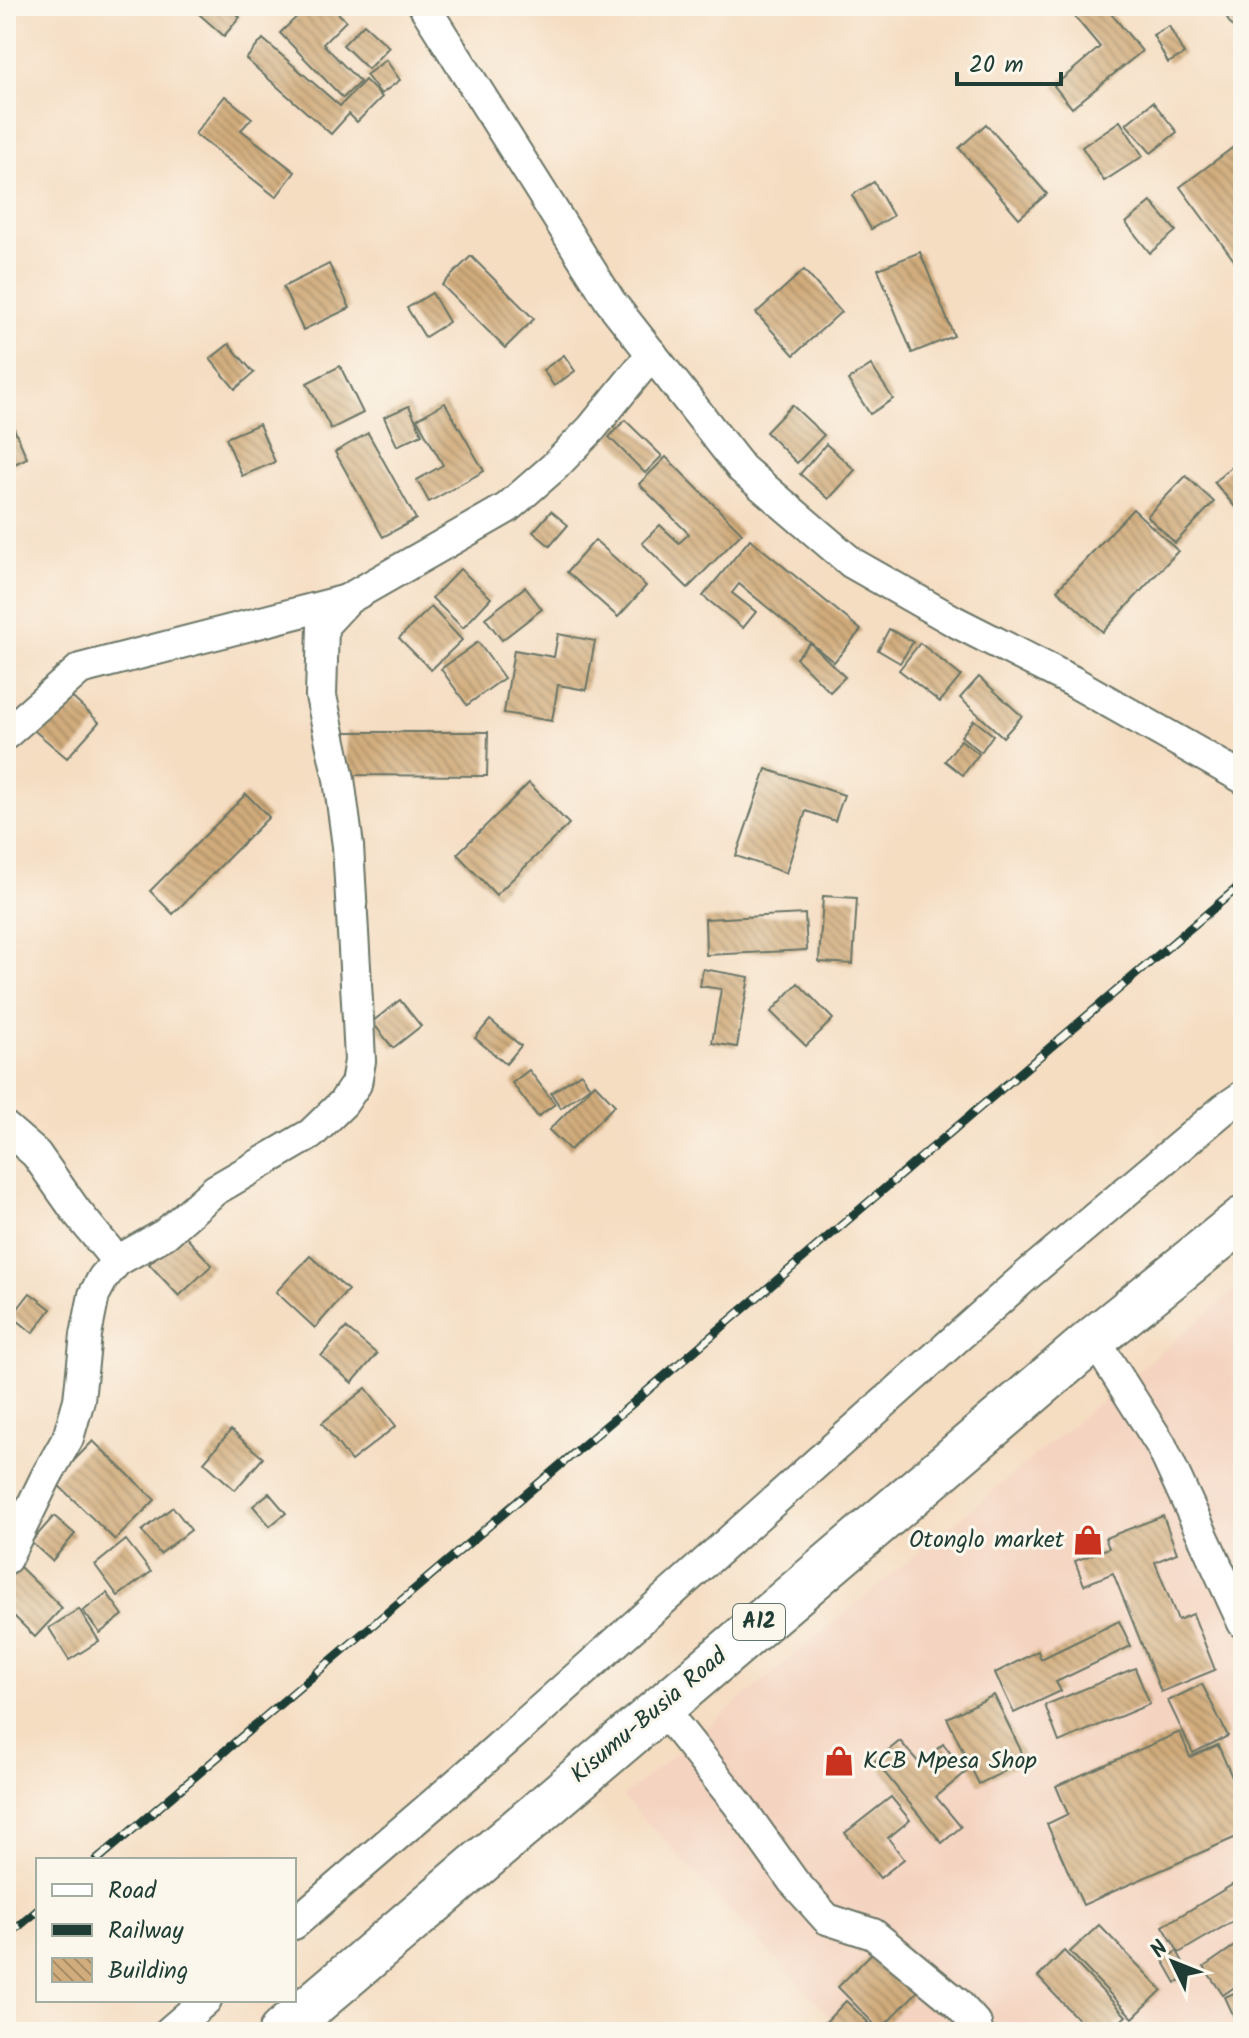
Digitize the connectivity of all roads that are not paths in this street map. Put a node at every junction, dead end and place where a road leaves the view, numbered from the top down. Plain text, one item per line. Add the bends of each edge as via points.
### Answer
1 (424, 6) edge
2 (652, 354) junction
3 (348, 599) junction
4 (6, 734) edge
5 (1243, 778) edge
6 (1243, 1096) edge
7 (6, 1128) edge
8 (1243, 1219) edge
9 (117, 1261) junction
10 (1094, 1339) junction
11 (6, 1559) edge
12 (1243, 1623) edge
13 (660, 1706) junction
14 (296, 1922) edge
15 (204, 2002) edge
16 (169, 2032) edge
17 (281, 2032) edge
18 (977, 2032) edge

1 - 2 street via 610,301
2 - 3 street via 592,428 507,508
2 - 5 street via 742,469 852,563
3 - 4 street via 80,669
3 - 9 street via 323,626 321,696 348,846 360,1061 356,1084 311,1134 215,1190 165,1234
6 - 14 street via 1026,1276
7 - 9 street via 36,1154
8 - 10 highway, Kisumu-Busia Road / A12
9 - 11 street via 94,1295 79,1400 68,1438
10 - 12 street via 1161,1445
10 - 13 highway, Kisumu-Busia Road / A12
13 - 17 highway, Kisumu-Busia Road / A12
13 - 18 street via 827,1919 873,1934 957,2003
15 - 16 street

